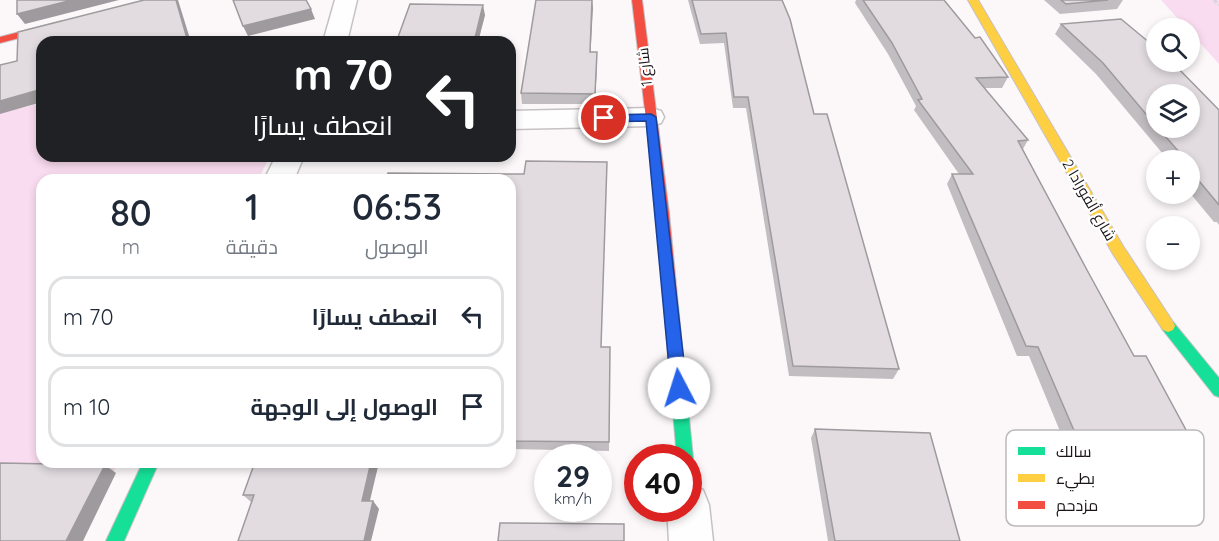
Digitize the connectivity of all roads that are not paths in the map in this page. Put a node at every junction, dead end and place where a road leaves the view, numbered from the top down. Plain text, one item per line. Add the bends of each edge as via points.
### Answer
1 (346, 0) edge
2 (637, 0) edge
3 (973, 0) edge
4 (77, 20) edge
5 (337, 36) edge
6 (0, 40) edge
7 (651, 117) junction
8 (516, 120) edge
9 (1219, 390) edge
10 (684, 444) edge
11 (148, 468) edge
12 (689, 522) edge
13 (115, 541) edge
14 (691, 541) edge

1 - 5 street
2 - 7 street, شارع 1
3 - 9 street, شارع ألفورادا 2 via 1151,303
4 - 6 street
7 - 8 street
7 - 10 street, شارع 1
11 - 13 street
12 - 14 street

